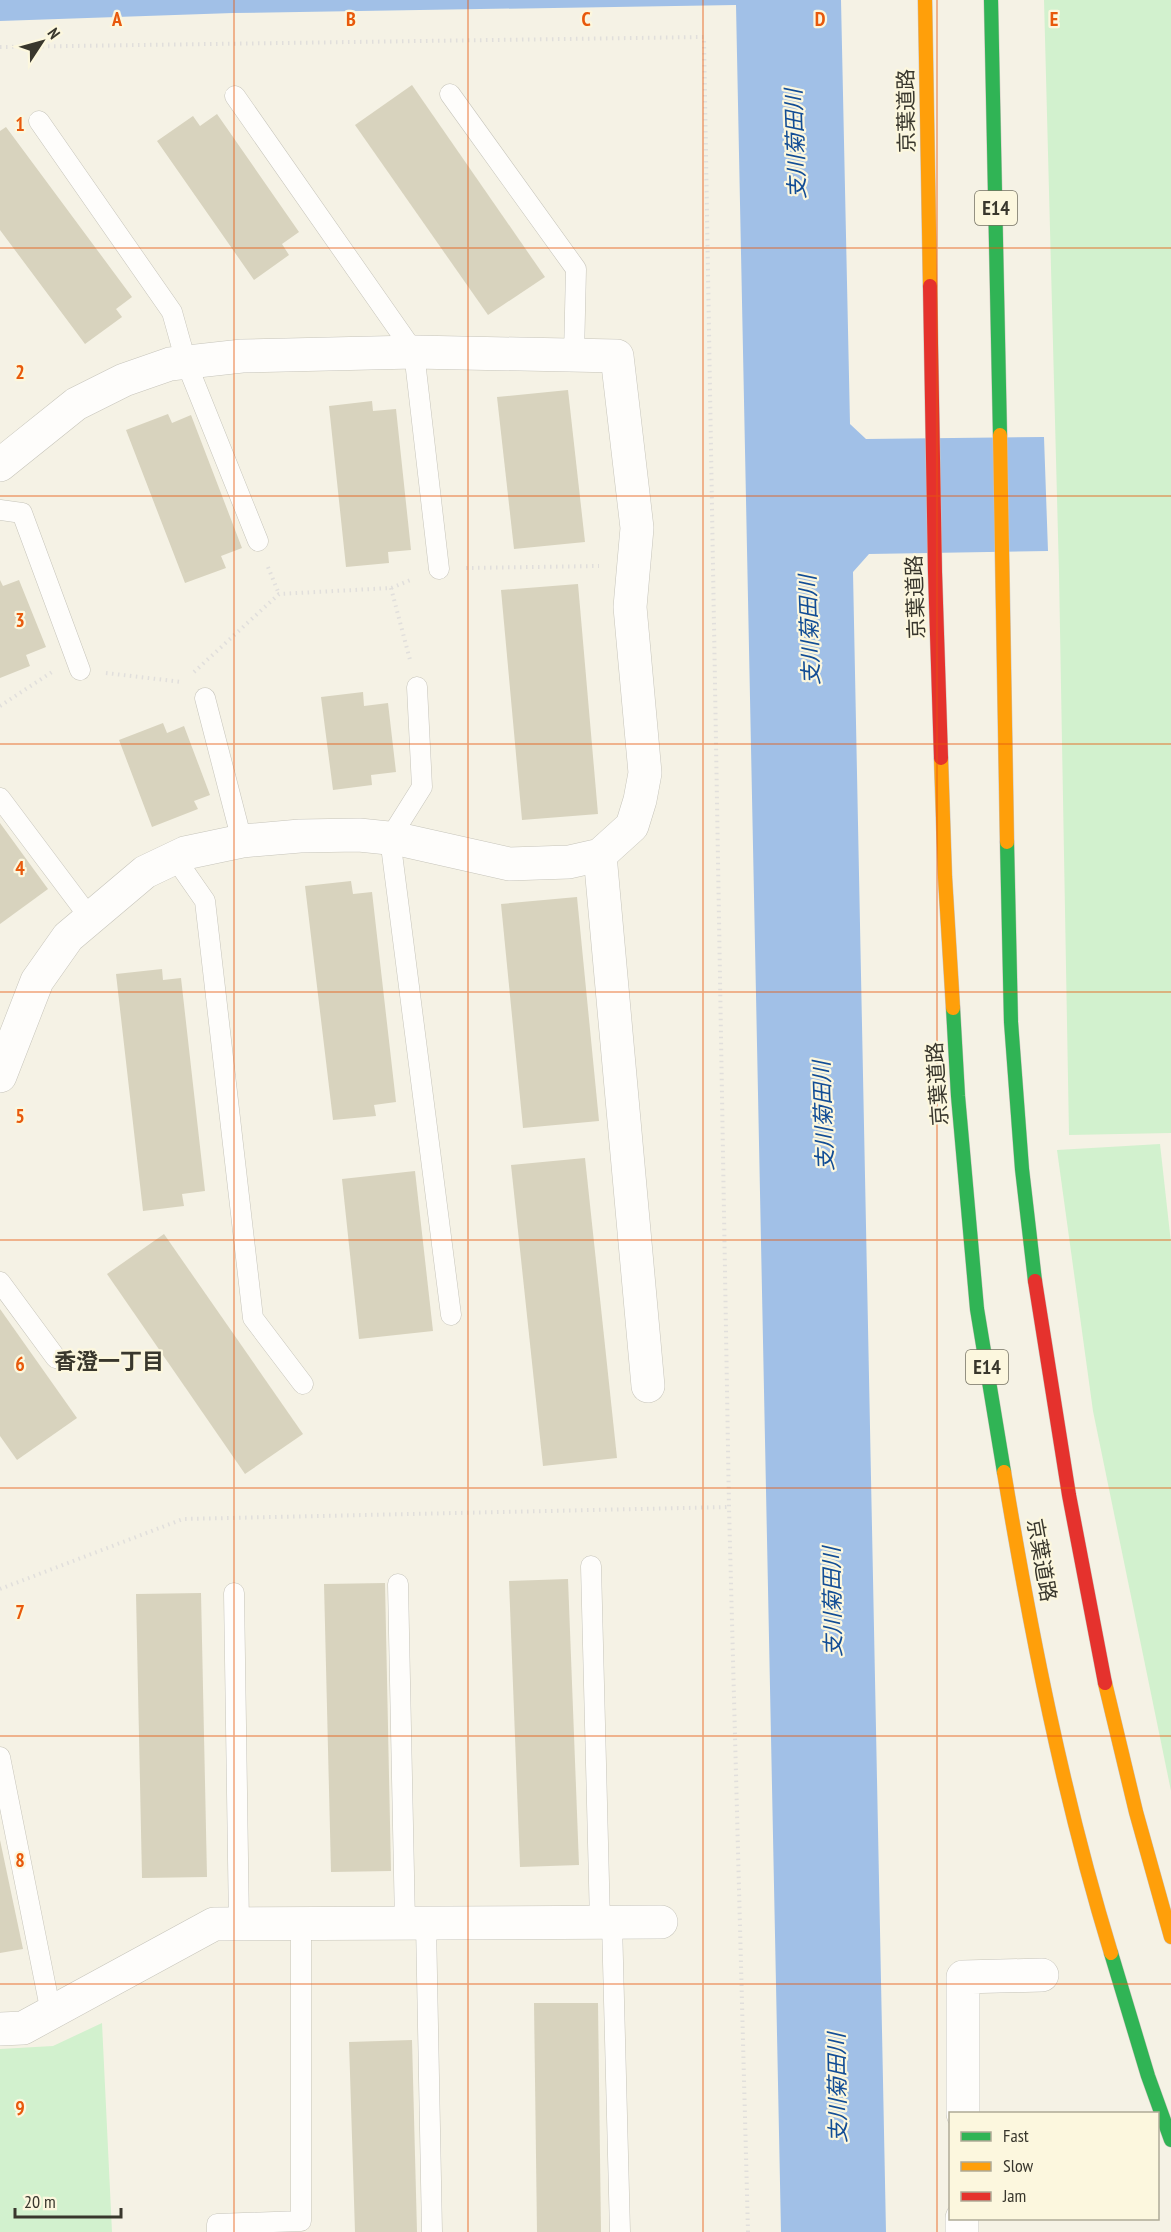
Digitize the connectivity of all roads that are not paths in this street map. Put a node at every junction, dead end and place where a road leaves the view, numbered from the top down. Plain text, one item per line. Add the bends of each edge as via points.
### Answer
1 (925, 0) edge
2 (991, 0) edge
3 (450, 94) dead end
4 (235, 96) dead end
5 (39, 121) dead end
6 (414, 352) junction
7 (574, 355) junction
8 (186, 362) junction
9 (0, 465) edge
10 (0, 510) edge
11 (258, 541) dead end
12 (439, 568) road end
13 (80, 670) road end
14 (417, 687) road end
15 (205, 698) dead end
16 (0, 798) edge
17 (390, 838) junction
18 (242, 841) junction
19 (600, 855) junction
20 (175, 858) junction
21 (90, 918) junction
22 (0, 1076) edge
23 (0, 1282) edge
24 (451, 1315) dead end
25 (56, 1358) dead end
26 (303, 1384) dead end
27 (648, 1386) dead end
28 (591, 1566) dead end
29 (398, 1584) dead end
30 (234, 1593) dead end
31 (0, 1757) edge
32 (606, 1922) junction
33 (661, 1922) dead end
34 (416, 1923) junction
35 (301, 1924) junction
36 (239, 1925) junction
37 (1171, 1937) edge
38 (1042, 1975) dead end
39 (51, 2013) junction
40 (0, 2029) edge
41 (963, 2112) edge
42 (1171, 2140) edge
43 (218, 2232) edge
44 (432, 2232) edge
45 (620, 2232) edge

1 - 42 highway, 京葉道路 / E14 via 931,416 946,888 958,1096 977,1309 1043,1682 1087,1875
2 - 37 highway, 京葉道路 / E14 via 1011,1022 1024,1191 1075,1540 1110,1707
3 - 7 lane via 576,269
4 - 6 lane
5 - 8 lane via 172,312
6 - 7 street
6 - 8 street via 242,356
6 - 12 lane
7 - 19 street via 617,356 637,528 630,607 645,773 632,826
8 - 9 street via 124,380 76,404
8 - 11 lane
10 - 13 lane via 22,513
14 - 17 lane via 422,787
15 - 18 lane
16 - 21 lane
17 - 18 street via 359,835
17 - 19 street via 509,864 569,862
17 - 24 lane
18 - 20 street
19 - 27 street
20 - 21 street via 144,872
20 - 26 lane via 205,902 253,1318
21 - 22 street via 68,937 37,981
23 - 25 lane
28 - 32 lane
29 - 34 lane
30 - 36 lane
31 - 39 lane
32 - 33 street
32 - 34 street
32 - 45 lane
34 - 35 street
34 - 44 lane
35 - 36 street
35 - 43 lane via 301,2221 218,2224
36 - 39 street via 214,1924
38 - 41 street via 963,1977
39 - 40 street via 23,2028

